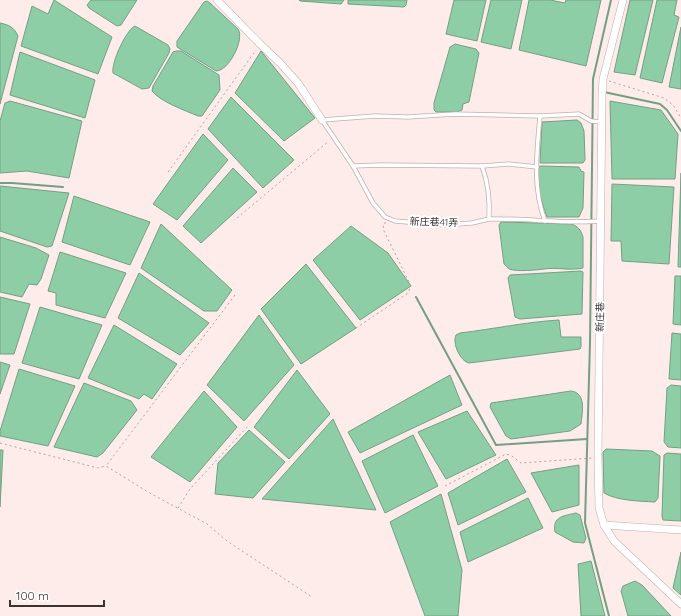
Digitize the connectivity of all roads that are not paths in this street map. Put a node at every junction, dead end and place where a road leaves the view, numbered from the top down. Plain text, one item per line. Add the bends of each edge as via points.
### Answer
1 (217, 0) edge
2 (623, 0) edge
3 (540, 116) junction
4 (322, 120) junction
5 (601, 122) junction
6 (353, 166) junction
7 (482, 166) junction
8 (537, 167) junction
9 (489, 219) junction
10 (545, 221) junction
11 (601, 221) junction
12 (604, 524) junction
13 (681, 530) edge
14 (681, 604) edge

1 - 4 street via 298,83
2 - 5 street, 新庄巷 via 603,79
3 - 4 lane via 455,114
3 - 5 lane via 579,114 592,121
3 - 8 lane
4 - 6 lane
5 - 11 street, 新庄巷
6 - 7 lane
6 - 9 lane, 新庄巷41弄 via 373,203 385,217 395,221 444,225
7 - 8 lane via 509,164
7 - 9 lane via 486,176
8 - 10 lane via 538,196
9 - 10 lane, 新庄巷41弄
10 - 11 lane, 新庄巷41弄
11 - 12 street, 新庄巷 via 598,458 599,508
12 - 13 street
12 - 14 street, 新庄巷 via 614,541

